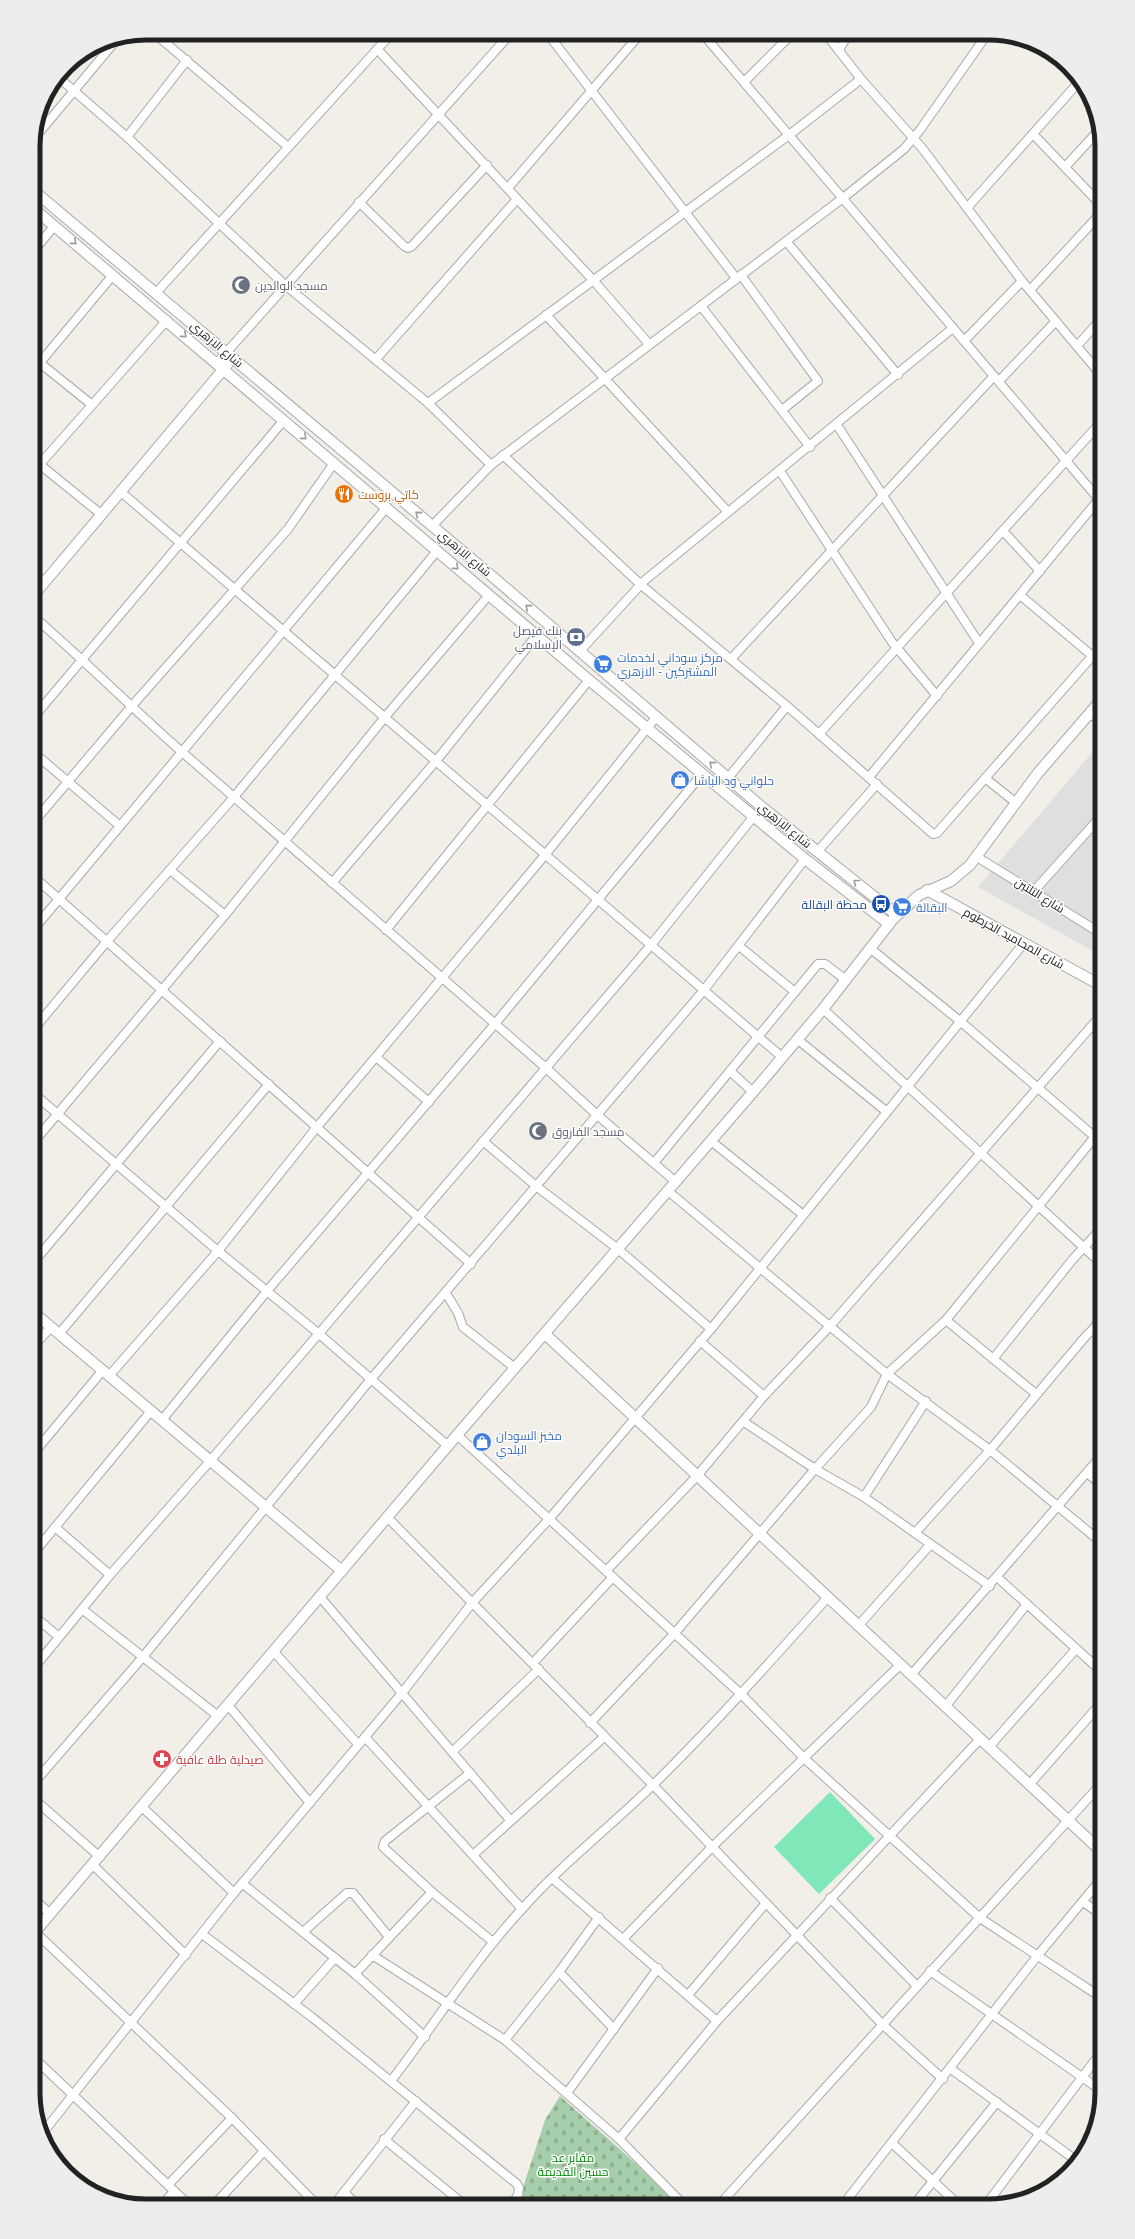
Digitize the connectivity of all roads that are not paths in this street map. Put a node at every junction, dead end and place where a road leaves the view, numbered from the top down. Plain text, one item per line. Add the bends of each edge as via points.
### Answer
1 (163, 40) edge
2 (385, 40) edge
3 (505, 40) edge
4 (552, 40) edge
5 (635, 40) edge
6 (708, 40) edge
7 (786, 40) edge
8 (831, 40) edge
9 (845, 40) edge
10 (983, 40) edge
11 (111, 46) edge
12 (377, 49) junction
13 (839, 50) junction
14 (187, 60) junction
15 (861, 79) junction
16 (62, 81) edge
17 (744, 82) junction
18 (1076, 85) edge
19 (74, 91) junction
20 (591, 91) junction
21 (439, 115) junction
22 (41, 130) edge
23 (1033, 134) junction
24 (789, 135) junction
25 (1094, 135) edge
26 (127, 137) junction
27 (914, 139) junction
28 (288, 146) junction
29 (487, 165) junction
30 (1065, 167) junction
31 (508, 188) junction
32 (40, 196) edge
33 (843, 198) junction
34 (517, 199) junction
35 (1095, 199) edge
36 (359, 202) junction
37 (966, 208) junction
38 (685, 212) junction
39 (40, 214) edge
40 (1095, 220) edge
41 (218, 224) junction
42 (54, 226) junction
43 (786, 241) junction
44 (40, 243) edge
45 (113, 275) junction
46 (739, 277) junction
47 (593, 280) junction
48 (1022, 281) junction
49 (285, 285) junction
50 (1030, 290) junction
51 (156, 293) junction
52 (701, 306) junction
53 (546, 315) junction
54 (167, 320) junction
55 (1056, 321) junction
56 (1095, 326) edge
57 (953, 328) junction
58 (964, 341) junction
59 (649, 344) junction
60 (1077, 346) junction
61 (230, 355) junction
62 (376, 359) junction
63 (40, 363) joint
64 (220, 365) junction
65 (1095, 368) edge
66 (898, 375) junction
67 (605, 378) junction
68 (996, 378) junction
69 (428, 403) junction
70 (91, 404) junction
71 (782, 410) junction
72 (284, 420) junction
73 (837, 425) junction
74 (1095, 429) edge
75 (810, 446) junction
76 (503, 455) junction
77 (1066, 460) junction
78 (334, 463) junction
79 (40, 464) joint
80 (491, 465) junction
81 (780, 472) junction
82 (121, 492) junction
83 (884, 495) junction
84 (1095, 495) edge
85 (387, 507) junction
86 (1095, 507) edge
87 (728, 512) junction
88 (102, 515) junction
89 (432, 526) junction
90 (1003, 531) junction
91 (181, 543) junction
92 (833, 550) junction
93 (437, 551) junction
94 (1040, 571) junction
95 (640, 584) junction
96 (40, 588) edge
97 (234, 588) junction
98 (947, 593) junction
99 (489, 595) junction
100 (1020, 595) junction
101 (40, 622) edge
102 (283, 631) junction
103 (538, 635) junction
104 (979, 643) junction
105 (896, 648) junction
106 (580, 651) junction
107 (1095, 653) edge
108 (1092, 656) junction
109 (82, 658) junction
110 (1095, 658) edge
111 (731, 659) junction
112 (336, 676) junction
113 (589, 680) junction
114 (937, 696) junction
115 (787, 706) junction
116 (1095, 706) edge
117 (131, 707) junction
118 (40, 709) edge
119 (1089, 713) junction
120 (657, 716) junction
121 (1095, 717) edge
122 (385, 718) junction
123 (646, 727) junction
124 (819, 734) junction
125 (182, 752) junction
126 (40, 758) edge
127 (436, 761) junction
128 (702, 774) junction
129 (869, 777) junction
130 (728, 778) junction
131 (985, 778) junction
132 (69, 781) junction
133 (876, 784) junction
134 (234, 797) junction
135 (1015, 802) junction
136 (488, 806) junction
137 (40, 815) edge
138 (754, 816) junction
139 (1095, 823) edge
140 (120, 826) junction
141 (285, 841) junction
142 (817, 852) junction
143 (546, 855) junction
144 (977, 857) junction
145 (806, 859) junction
146 (170, 870) junction
147 (40, 882) edge
148 (332, 883) junction
149 (927, 890) junction
150 (1034, 891) junction
151 (59, 898) junction
152 (598, 900) junction
153 (225, 915) junction
154 (898, 915) junction
155 (40, 921) edge
156 (889, 924) junction
157 (386, 930) junction
158 (1095, 930) edge
159 (108, 940) junction
160 (1024, 943) junction
161 (650, 945) junction
162 (738, 946) junction
163 (871, 949) junction
164 (442, 978) junction
165 (846, 980) junction
166 (1095, 982) edge
167 (162, 990) junction
168 (704, 990) junction
169 (795, 992) junction
170 (823, 1009) junction
171 (960, 1021) junction
172 (40, 1022) edge
173 (1095, 1022) edge
174 (494, 1025) junction
175 (758, 1036) junction
176 (798, 1039) junction
177 (220, 1040) junction
178 (376, 1057) junction
179 (782, 1057) junction
180 (546, 1068) junction
181 (730, 1071) junction
182 (269, 1084) junction
183 (908, 1084) junction
184 (1039, 1088) junction
185 (753, 1092) junction
186 (40, 1099) edge
187 (429, 1102) junction
188 (887, 1112) junction
189 (57, 1113) junction
190 (596, 1114) junction
191 (317, 1127) junction
192 (40, 1134) edge
193 (1095, 1137) joint
194 (483, 1141) junction
195 (711, 1141) junction
196 (982, 1153) junction
197 (654, 1163) junction
198 (114, 1164) junction
199 (369, 1173) junction
200 (676, 1182) junction
201 (536, 1186) junction
202 (668, 1191) junction
203 (1039, 1205) junction
204 (166, 1208) junction
205 (802, 1214) junction
206 (418, 1216) junction
207 (1095, 1236) edge
208 (1085, 1248) junction
209 (618, 1249) junction
210 (218, 1252) junction
211 (40, 1254) edge
212 (1095, 1257) edge
213 (471, 1264) junction
214 (760, 1269) junction
215 (267, 1291) junction
216 (446, 1293) junction
217 (40, 1318) edge
218 (946, 1320) junction
219 (1095, 1326) edge
220 (51, 1327) junction
221 (829, 1327) junction
222 (711, 1329) junction
223 (318, 1333) junction
224 (59, 1334) junction
225 (545, 1334) junction
226 (40, 1339) edge
227 (700, 1341) junction
228 (994, 1359) junction
229 (515, 1368) junction
230 (106, 1373) junction
231 (887, 1374) junction
232 (371, 1379) junction
233 (1036, 1394) junction
234 (764, 1396) junction
235 (926, 1401) junction
236 (151, 1411) junction
237 (635, 1418) junction
238 (162, 1420) junction
239 (744, 1422) junction
240 (457, 1435) junction
241 (40, 1446) edge
242 (448, 1446) junction
243 (990, 1450) junction
244 (210, 1461) junction
245 (1095, 1464) edge
246 (815, 1469) junction
247 (1087, 1473) junction
248 (697, 1476) junction
249 (1095, 1479) edge
250 (864, 1497) junction
251 (265, 1506) junction
252 (1057, 1506) junction
253 (387, 1517) junction
254 (550, 1518) junction
255 (56, 1527) junction
256 (915, 1533) junction
257 (760, 1534) junction
258 (1095, 1537) edge
259 (930, 1544) junction
260 (40, 1546) edge
261 (342, 1571) junction
262 (606, 1571) junction
263 (110, 1575) junction
264 (613, 1577) junction
265 (996, 1578) junction
266 (990, 1586) junction
267 (828, 1597) junction
268 (321, 1598) junction
269 (472, 1603) junction
270 (1027, 1604) junction
271 (82, 1609) junction
272 (40, 1621) edge
273 (858, 1626) junction
274 (674, 1634) junction
275 (59, 1637) junction
276 (1076, 1649) junction
277 (274, 1652) junction
278 (142, 1658) junction
279 (40, 1661) edge
280 (533, 1663) junction
281 (900, 1665) junction
282 (1095, 1666) edge
283 (539, 1669) junction
284 (911, 1675) junction
285 (402, 1693) junction
286 (742, 1695) junction
287 (228, 1705) junction
288 (945, 1706) junction
289 (1095, 1710) edge
290 (218, 1716) junction
291 (590, 1722) junction
292 (365, 1737) junction
293 (604, 1737) junction
294 (980, 1739) junction
295 (358, 1744) junction
296 (989, 1747) junction
297 (452, 1752) junction
298 (805, 1759) junction
299 (470, 1773) junction
300 (40, 1776) edge
301 (653, 1785) junction
302 (1029, 1785) junction
303 (1095, 1790) edge
304 (310, 1803) junction
305 (40, 1804) edge
306 (142, 1807) junction
307 (430, 1807) junction
308 (510, 1820) junction
309 (1067, 1820) junction
310 (888, 1836) junction
311 (1095, 1846) edge
312 (712, 1848) junction
313 (473, 1854) junction
314 (100, 1857) junction
315 (93, 1865) junction
316 (552, 1878) junction
317 (243, 1884) junction
318 (1095, 1887) edge
319 (432, 1892) junction
320 (234, 1893) junction
321 (830, 1898) junction
322 (1083, 1902) junction
323 (766, 1903) junction
324 (40, 1905) edge
325 (522, 1909) junction
326 (1095, 1910) edge
327 (50, 1914) junction
328 (599, 1917) junction
329 (980, 1918) junction
330 (40, 1926) edge
331 (303, 1932) junction
332 (202, 1934) junction
333 (796, 1935) junction
334 (389, 1937) junction
335 (40, 1938) edge
336 (624, 1938) junction
337 (494, 1942) junction
338 (186, 1955) junction
339 (372, 1955) junction
340 (1038, 1955) junction
341 (335, 1958) junction
342 (658, 1968) junction
343 (930, 1971) junction
344 (559, 1972) junction
345 (354, 1974) junction
346 (917, 1986) junction
347 (1095, 1993) edge
348 (688, 1995) junction
349 (448, 2003) junction
350 (294, 2004) junction
351 (991, 2015) junction
352 (132, 2021) junction
353 (717, 2021) junction
354 (882, 2024) junction
355 (614, 2029) junction
356 (425, 2037) junction
357 (505, 2040) junction
358 (1095, 2061) edge
359 (40, 2064) edge
360 (951, 2069) junction
361 (1083, 2077) junction
362 (943, 2078) junction
363 (391, 2081) junction
364 (1095, 2086) edge
365 (567, 2093) junction
366 (74, 2096) junction
367 (416, 2101) junction
368 (997, 2102) junction
369 (232, 2118) junction
370 (46, 2129) edge
371 (1040, 2134) junction
372 (384, 2139) junction
373 (619, 2139) junction
374 (892, 2143) junction
375 (264, 2151) junction
376 (1073, 2158) edge
377 (934, 2181) junction
378 (171, 2188) junction
379 (344, 2192) junction
380 (165, 2199) edge
381 (183, 2199) edge
382 (219, 2199) edge
383 (311, 2199) edge
384 (338, 2199) edge
385 (351, 2199) edge
386 (457, 2199) edge
387 (515, 2199) edge
388 (678, 2199) edge
389 (724, 2199) edge
390 (848, 2199) edge
391 (919, 2199) edge
392 (953, 2199) edge
393 (990, 2199) edge

1 - 14 street
2 - 12 street
3 - 21 street
4 - 20 street
5 - 20 street
6 - 17 street
7 - 17 street
8 - 13 street
9 - 13 street
10 - 27 street
11 - 19 street
12 - 21 street
12 - 28 street
13 - 15 street
14 - 26 street
14 - 28 street
15 - 24 street
15 - 27 street
16 - 19 street
17 - 24 street
18 - 23 street
19 - 22 street
19 - 26 street
20 - 31 street
20 - 38 street
21 - 29 street
21 - 36 street
23 - 30 street
23 - 37 street
24 - 33 street
24 - 38 street
25 - 30 street
26 - 41 street
27 - 33 street
27 - 37 street
28 - 41 street
29 - 31 street
29 - 36 street via 408,248
30 - 35 street
31 - 34 street
32 - 51 street, شارع الازهري
33 - 43 street
33 - 57 street
34 - 47 street
34 - 62 street
36 - 49 street
37 - 48 street
38 - 46 street
38 - 47 street
39 - 42 street, شارع الازهري
40 - 50 street
41 - 49 street
41 - 51 street
42 - 44 street
42 -> 45 street, شارع الازهري
43 - 46 street
43 - 66 street
45 - 54 street, شارع الازهري
45 - 63 street
46 - 52 street
46 - 71 street via 818,381
47 - 53 street
47 - 59 street
48 - 50 street
48 - 58 street
49 - 61 street
49 - 62 street
50 - 55 street
51 - 61 street, شارع الازهري
52 - 59 street
52 - 71 street
53 - 67 street
53 - 69 street
54 -> 64 street, شارع الازهري
54 - 70 street
55 - 60 street
55 - 68 street
56 - 60 street
57 - 58 street
57 - 66 street
58 - 68 street
59 - 67 street
60 - 65 street
61 - 64 street
89 -> 61 street, شارع الازهري
62 - 69 street
63 - 70 street
64 - 72 street, شارع الازهري
64 - 82 street
66 - 73 street
67 - 76 street
67 - 87 street
68 - 77 street
68 - 83 street
69 - 80 street
70 - 79 street
71 - 75 street
72 -> 78 street, شارع الازهري
72 - 91 street
73 - 75 street
73 - 83 street
74 - 77 street
75 - 81 street
76 - 80 street
76 - 95 street
77 - 84 street
77 - 90 street
78 - 85 street, شارع الازهري
78 - 97 street via 288,529
79 - 88 street
80 - 89 street
81 - 87 street
81 - 92 street
82 - 88 street
82 - 91 street
83 - 92 street
83 - 98 street
85 - 93 street, شارع الازهري
85 - 102 street
86 - 94 street
87 - 95 street
88 - 96 street
106 -> 89 street, شارع الازهري
90 - 94 street
90 - 98 street
91 - 97 street
91 - 109 street
92 - 105 street
92 - 111 street
93 -> 99 street, شارع الازهري
93 - 112 street
94 - 100 street
95 - 106 street
95 - 111 street
97 - 102 street
97 - 117 street
98 - 104 street
98 - 105 street
99 - 103 street, شارع الازهري
99 - 122 street
100 - 104 street
100 - 108 street
101 - 109 street
102 - 112 street
102 - 125 street
103 - 113 street, شارع الازهري
103 - 127 street
104 - 114 street
105 - 114 street
105 - 124 street
106 - 120 street, شارع الازهري
107 - 108 street
108 - 110 street
108 - 131 street
109 - 117 street
109 - 118 street
111 - 115 street
112 - 122 street
112 - 134 street
113 - 123 street, شارع الازهري
113 - 136 street
114 - 129 street
115 - 124 street
115 - 130 street
116 - 119 street
117 - 125 street
117 - 132 street
119 - 121 street
119 - 135 street
120 - 123 street
130 -> 120 street, شارع الازهري
122 - 127 street
122 - 141 street
123 - 128 street, شارع الازهري
123 - 143 street
124 - 129 street
125 - 134 street
125 - 140 street
126 - 132 street
127 - 136 street
127 - 148 street
128 - 138 street, شارع الازهري
128 - 152 street
129 - 133 street
130 - 142 street, شارع الازهري
131 - 133 street via 935,834
131 - 135 street
132 - 137 street
132 - 140 street
133 - 142 street
134 - 141 street
134 - 146 street
135 - 144 street
136 - 143 street
136 - 157 street
138 - 145 street, شارع الازهري
138 - 161 street
139 - 150 street
140 - 151 street
141 - 148 street
141 - 153 street
154 -> 142 street, شارع الازهري
143 - 152 street
143 - 164 street
144 - 149 street via 955,878
144 - 150 street, شارع التلتين
145 - 156 street, شارع الازهري
145 - 162 street
146 - 153 street
146 - 159 street
147 - 151 street
148 - 157 street
149 - 154 street
149 - 160 street, شارع المحاميد الخرطوم
150 - 158 street, شارع التلتين
151 - 155 street
151 - 159 street
152 - 161 street
152 - 174 street
153 - 167 street
154 - 156 street
156 - 163 street
157 - 164 street
159 - 167 street
159 - 172 street
160 - 166 street, شارع المحاميد الخرطوم
160 - 171 street
161 - 168 street
161 - 180 street
162 - 168 street
162 - 169 street
163 - 165 street
163 - 171 street
164 - 174 street
164 - 178 street
165 - 169 street via 820,963
165 - 170 street
167 - 177 street
167 - 189 street
168 - 175 street
168 - 190 street
169 - 175 street
170 - 176 street
170 - 183 street
171 - 183 street
171 - 184 street
173 - 184 street
174 - 180 street
174 - 187 street
175 - 179 street
175 - 181 street
176 - 179 street
176 - 188 street
177 - 182 street
177 - 198 street
178 - 187 street
178 - 191 street
179 - 185 street
180 - 190 street
180 - 194 street
181 - 185 street
181 - 197 street
182 - 191 street
182 - 204 street
183 - 188 street
183 - 196 street
184 - 193 street
184 - 196 street
185 - 195 street
186 - 189 street
187 - 199 street
188 - 205 street
189 - 192 street
189 - 198 street
190 - 197 street
190 - 201 street
191 - 199 street
191 - 210 street
193 - 203 street
194 - 201 street
194 - 206 street
195 - 200 street
195 - 205 street
196 - 203 street
196 - 221 street
197 - 200 street
198 - 204 street
198 - 211 street
199 - 206 street
199 - 215 street
200 - 202 street
201 - 209 street
201 - 213 street
202 - 209 street
202 - 214 street
203 - 208 street
203 - 218 street
204 - 210 street
204 - 224 street
205 - 214 street
206 - 213 street
206 - 223 street
207 - 208 street
208 - 212 street
208 - 228 street via 1073,1259
209 - 222 street
209 - 225 street
210 - 215 street
210 - 230 street
213 - 216 street
214 - 221 street
214 - 222 street
215 - 223 street
215 - 238 street
216 - 229 street via 463,1327
216 - 232 street
217 - 220 street
218 - 228 street
218 - 231 street
219 - 233 street
220 - 224 street
220 - 226 street
221 - 231 street
221 - 234 street
222 - 227 street
223 - 232 street
223 - 244 street
224 - 230 street
225 - 229 street
225 - 237 street
227 - 234 street
227 - 237 street
228 - 233 street
229 - 240 street
230 - 236 street
230 - 241 street
231 - 235 street
231 - 246 street via 871,1407
232 - 242 street
232 - 251 street
233 - 243 street
234 - 239 street
235 - 243 street
235 - 250 street
236 - 238 street
236 - 255 street
237 - 248 street
237 - 254 street
238 - 244 street
239 - 246 street
239 - 248 street
240 - 242 street
240 - 254 street
242 - 253 street
243 - 252 street
243 - 256 street
244 - 251 street
244 - 263 street
245 - 247 street
246 - 250 street
246 - 257 street
247 - 249 street
247 - 252 street
248 - 257 street
248 - 262 street
250 - 256 street
251 - 261 street
251 - 278 street
252 - 258 street
252 - 265 street
253 - 261 street
253 - 269 street
254 - 262 street
254 - 269 street
255 - 260 street
255 - 263 street
256 - 259 street
257 - 267 street
257 - 274 street
259 - 266 street
259 - 273 street
261 - 268 street
262 - 264 street
263 - 271 street
264 - 274 street
264 - 280 street
265 - 266 street
265 - 270 street
266 - 284 street
267 - 273 street
267 - 286 street
268 - 277 street
268 - 285 street
269 - 280 street
269 - 285 street
270 - 276 street
270 - 288 street
271 - 275 street
271 - 278 street
272 - 275 street
273 - 281 street
274 - 286 street
274 - 291 street
275 - 279 street
276 - 282 street
276 - 296 street
277 - 287 street
277 - 295 street
278 - 290 street
278 - 300 street
280 - 283 street
281 - 284 street
281 - 298 street
283 - 291 street
283 - 297 street
284 - 288 street
285 - 292 street
285 - 297 street
286 - 298 street
286 - 301 street
287 - 290 street
287 - 304 street
288 - 294 street
289 - 302 street
290 - 306 street
291 - 293 street
292 - 295 street
292 - 307 street
293 - 301 street
293 - 308 street
294 - 296 street
294 - 310 street
295 - 304 street
296 - 302 street
297 - 299 street
298 - 310 street
298 - 312 street
299 - 307 street
299 - 308 street
301 - 312 street
301 - 316 street
302 - 309 street
303 - 309 street
304 - 317 street
305 - 314 street
306 - 314 street
306 - 320 street
307 - 313 street
307 - 319 street via 385,1841 383,1847
308 - 313 street
309 - 311 street
309 - 329 street
310 - 321 street
310 - 329 street
312 - 323 street
312 - 336 street
313 - 325 street
314 - 315 street
315 - 327 street
315 - 338 street
316 - 325 street
316 - 328 street
317 - 320 street
317 - 331 street
318 - 322 street
319 - 334 street
319 - 337 street
320 - 332 street
321 - 333 street
321 - 346 street
322 - 326 street
322 - 340 street
323 - 333 street
323 - 348 street
324 - 327 street
325 - 337 street
327 - 330 street
328 - 336 street
328 - 344 street
329 - 340 street
329 - 343 street
331 - 334 street via 347,1893 353,1893
331 - 341 street
332 - 338 street
332 - 350 street
333 - 353 street
333 - 354 street
334 - 339 street
335 - 352 street
336 - 342 street
337 - 349 street
338 - 352 street
339 - 345 street
339 - 349 street
340 - 347 street
340 - 351 street
341 - 345 street
341 - 350 street
342 - 348 street
342 - 355 street
343 - 346 street
343 - 351 street
344 - 355 street
344 - 357 street
345 - 356 street
346 - 354 street
348 - 353 street
349 - 356 street
349 - 357 street
350 - 363 street
351 - 360 street
351 - 361 street
352 - 366 street
352 - 369 street
353 - 373 street
354 - 362 street
354 - 389 street
355 - 365 street
356 - 363 street
357 - 365 street
358 - 361 street
359 - 366 street
360 - 362 street
360 - 368 street
361 - 364 street
361 - 371 street
362 - 374 street
363 - 367 street
365 - 373 street
366 - 370 street
366 - 378 street
367 - 372 street
367 - 387 street via 516,2184 519,2188
368 - 371 street
368 - 377 street
369 - 375 street
369 - 378 street
371 - 376 street
371 - 393 street
372 - 379 street
372 - 386 street
373 - 388 street
374 - 377 street
374 - 390 street
375 - 382 street
375 - 383 street
377 - 391 street
377 - 392 street
378 - 380 street
378 - 381 street
379 - 384 street
379 - 385 street

